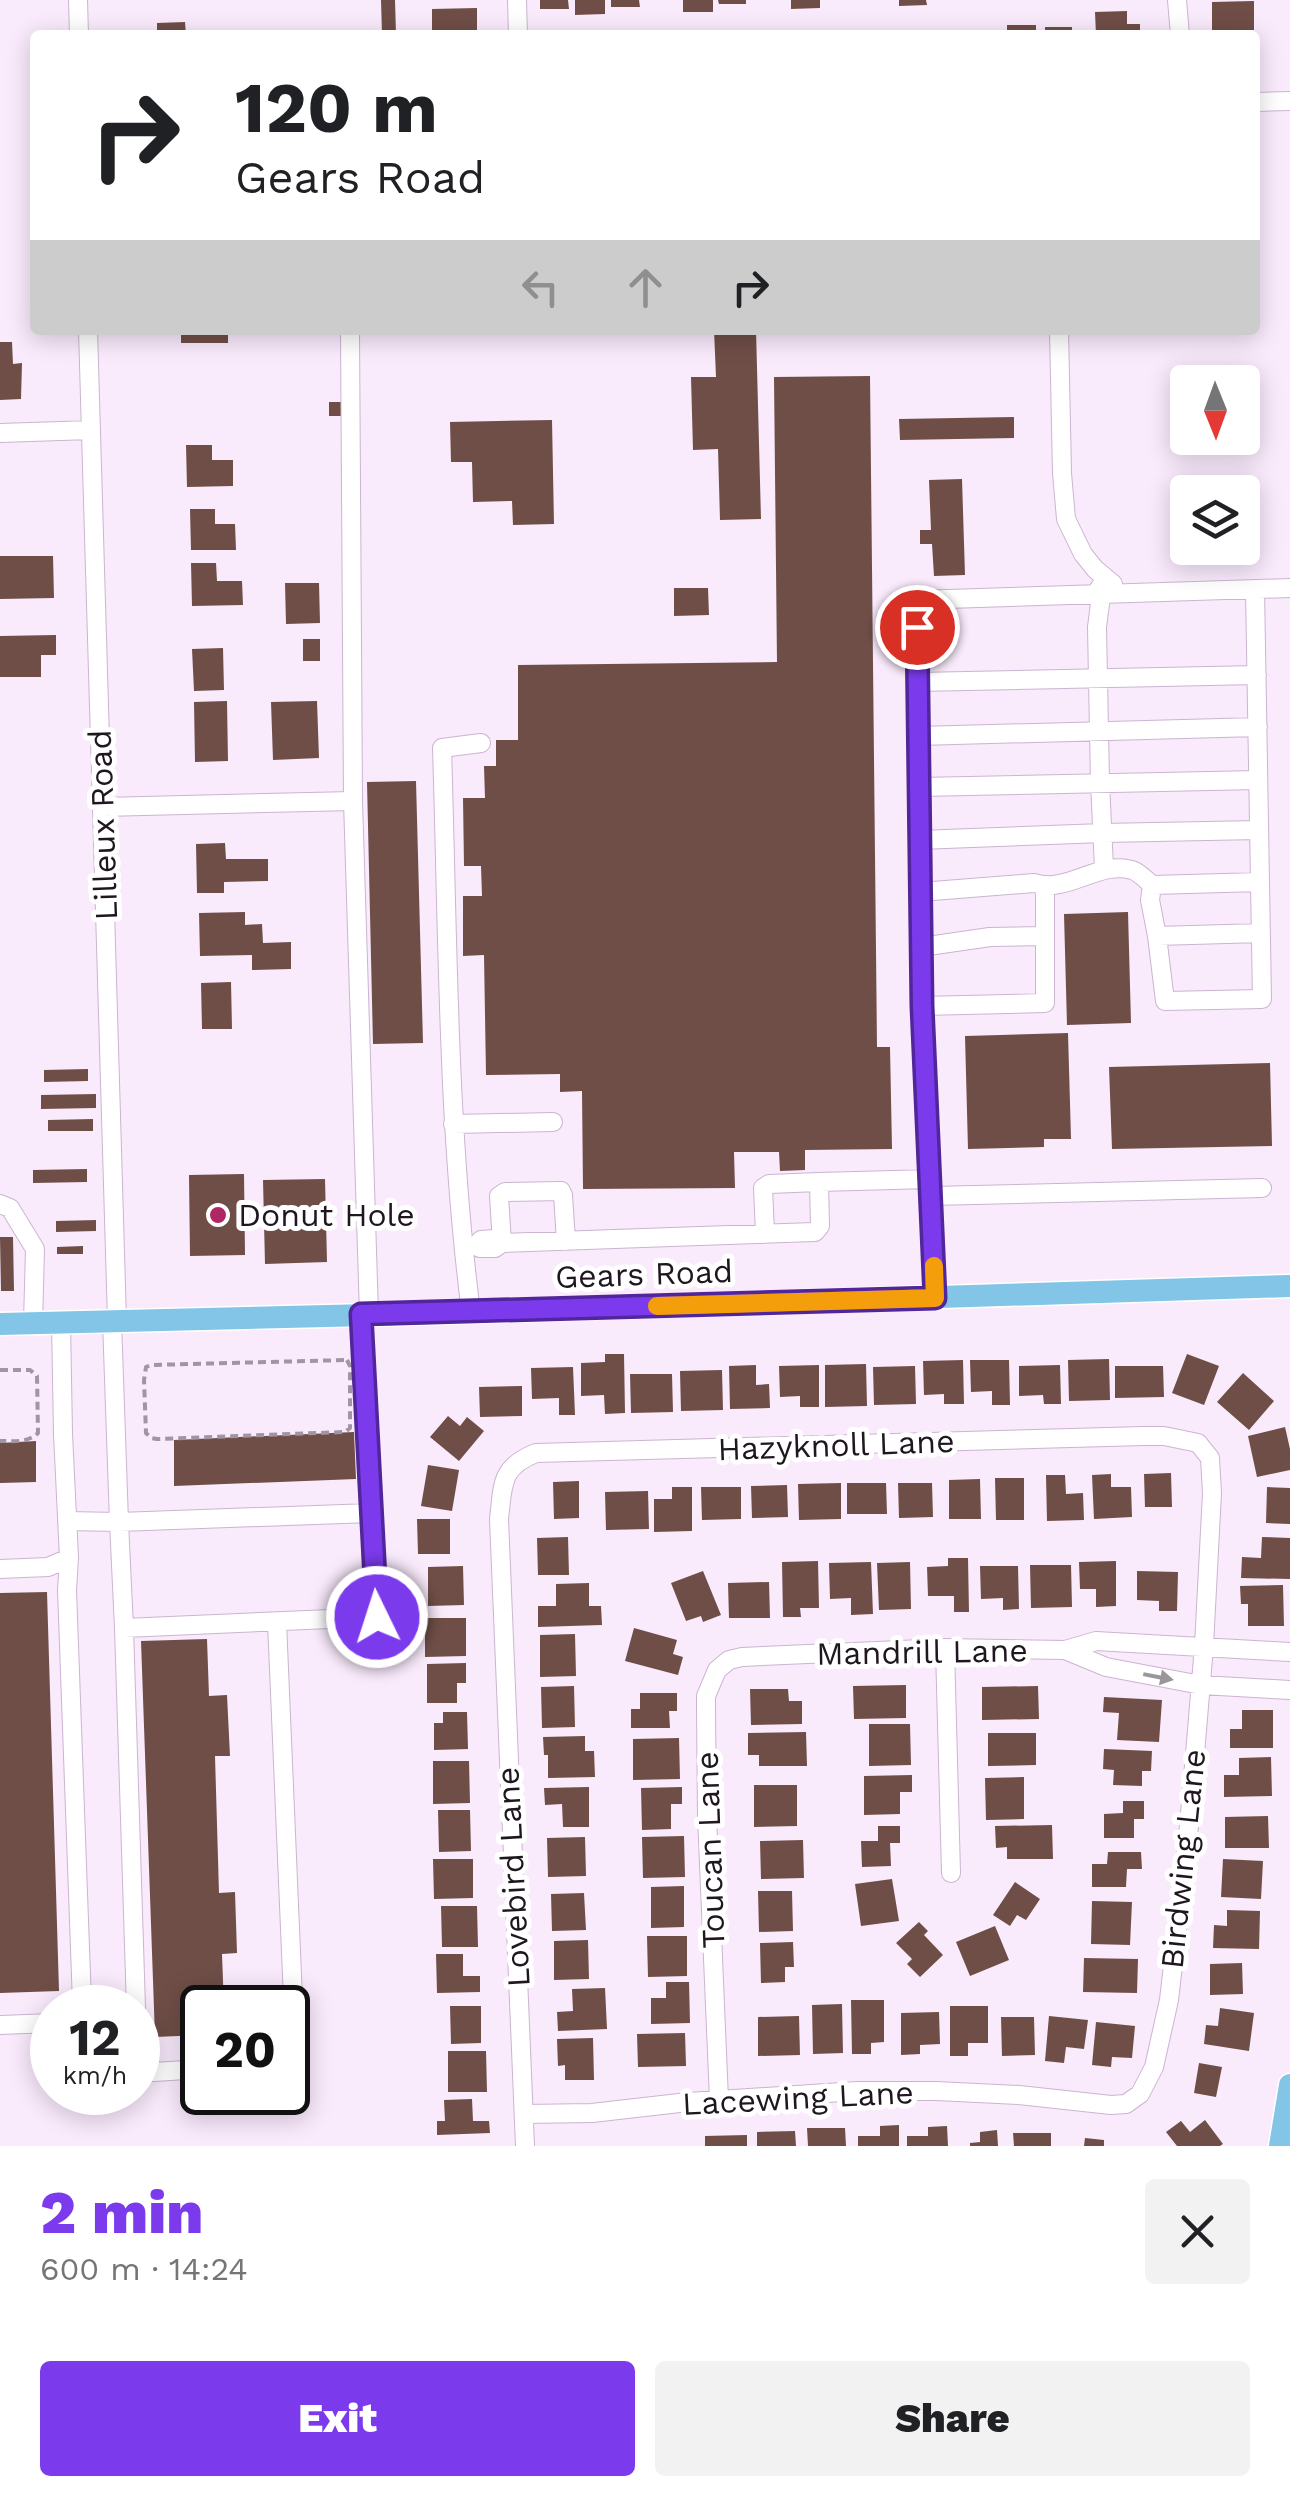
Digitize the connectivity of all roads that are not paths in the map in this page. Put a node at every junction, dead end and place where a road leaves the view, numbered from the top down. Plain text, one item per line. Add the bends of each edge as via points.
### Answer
1 (78, 0) edge
2 (518, 0) edge
3 (1178, 0) edge
4 (79, 30) edge
5 (518, 30) edge
6 (1180, 30) edge
7 (1290, 101) edge
8 (1260, 102) edge
9 (88, 335) edge
10 (350, 335) edge
11 (1060, 335) edge
12 (90, 430) junction
13 (0, 433) edge
14 (1101, 586) junction
15 (1255, 588) junction
16 (1290, 588) edge
17 (1256, 674) junction
18 (1098, 678) junction
19 (918, 682) junction
20 (1258, 727) junction
21 (1099, 730) junction
22 (918, 736) junction
23 (481, 742) dead end
24 (1258, 780) junction
25 (1100, 782) junction
26 (919, 786) junction
27 (353, 801) junction
28 (102, 807) junction
29 (1259, 830) junction
30 (1102, 833) junction
31 (920, 840) junction
32 (1104, 868) junction
33 (1260, 882) junction
34 (1152, 885) junction
35 (1045, 887) junction
36 (920, 892) junction
37 (1261, 933) junction
38 (1044, 936) junction
39 (1157, 936) junction
40 (921, 947) junction
41 (922, 1006) junction
42 (552, 1122) dead end
43 (454, 1124) junction
44 (819, 1182) junction
45 (930, 1188) junction
46 (1262, 1188) dead end
47 (0, 1204) edge
48 (765, 1234) junction
49 (566, 1241) junction
50 (470, 1243) junction
51 (502, 1243) junction
52 (1290, 1286) edge
53 (935, 1298) junction
54 (470, 1312) junction
55 (365, 1315) junction
56 (115, 1321) junction
57 (61, 1322) junction
58 (33, 1323) junction
59 (0, 1324) edge
60 (370, 1513) junction
61 (67, 1521) junction
62 (120, 1522) junction
63 (1209, 1549) joint
64 (69, 1558) junction
65 (0, 1569) edge
66 (500, 1608) joint
67 (277, 1622) junction
68 (124, 1628) junction
69 (1204, 1646) junction
70 (945, 1648) junction
71 (1065, 1650) junction
72 (1290, 1652) edge
73 (780, 1654) joint
74 (1200, 1685) junction
75 (1290, 1690) edge
76 (950, 1873) dead end
77 (81, 1985) edge
78 (135, 1985) edge
79 (292, 1985) edge
80 (30, 2024) edge
81 (0, 2025) edge
82 (1290, 2085) edge
83 (718, 2100) junction
84 (1072, 2101) joint
85 (525, 2114) junction
86 (525, 2146) edge
87 (1280, 2146) edge

1 - 4 street
2 - 5 street
3 - 6 street
7 - 8 street
9 - 12 street, Lilleux Road
10 - 27 street
11 - 14 street via 1066,519
12 - 13 street
12 - 28 street, Lilleux Road
14 - 15 street via 1125,593
14 - 18 street
14 - 19 street via 916,600
15 - 16 street
15 - 17 street
17 - 18 street
17 - 20 street
18 - 19 street
18 - 21 street
19 - 22 street
20 - 21 street
20 - 24 street
21 - 22 street
21 - 25 street
22 - 26 street
23 - 43 street via 442,748
24 - 25 street
24 - 29 street
25 - 26 street
25 - 30 street
26 - 31 street
27 - 28 street
27 - 55 street
28 - 56 street, Lilleux Road
29 - 30 street
29 - 33 street
30 - 31 street
30 - 32 street
31 - 36 street
32 - 34 street via 1134,870
32 - 35 street
33 - 34 street
33 - 37 street
34 - 39 street
35 - 36 street
35 - 38 street
36 - 40 street
37 - 39 street
37 - 39 street via 1262,999 1165,1001
38 - 40 street
38 - 41 street via 1044,1003
40 - 41 street
41 - 45 street
42 - 43 street
43 - 50 street
44 - 45 street
44 - 48 street via 815,1232
44 - 48 street via 763,1188
45 - 46 street
45 - 53 street
47 - 58 street via 10,1208 35,1249
48 - 49 street
49 - 51 street
49 - 51 street via 561,1191 505,1192
50 - 51 street
50 - 54 street
52 - 53 main road, Gears Road
53 - 54 main road, Gears Road
54 - 55 main road, Gears Road
55 - 56 main road, Gears Road
55 - 60 street
56 - 57 main road, Gears Road
56 - 62 street, Lilleux Road
57 - 58 main road, Gears Road
57 - 61 street
58 - 59 main road, Gears Road
60 - 62 street
60 - 67 street via 377,1617
61 - 62 street
61 - 64 street
62 - 68 street, Lilleux Road
63 - 66 street, Hazyknoll Lane via 1210,1458 1198,1443 1164,1436 536,1453 516,1460 502,1491
63 - 69 street, Birdwing Lane
64 - 65 street via 48,1567
64 - 77 street
66 - 85 street, Lovebird Lane
67 - 68 street
67 - 79 street
68 - 78 street, Lilleux Road
69 - 71 street, Mandrill Lane via 1096,1641
69 - 72 street, Mandrill Lane
69 - 74 street, Birdwing Lane
70 - 71 street, Mandrill Lane
70 - 73 street, Mandrill Lane
70 - 76 street
71 -> 74 street, Mandrill Lane via 1106,1667
73 - 83 street, Toucan Lane via 729,1660 706,1696
74 - 75 street, Mandrill Lane
74 - 84 street, Birdwing Lane via 1169,2000 1154,2067 1140,2094 1126,2104
80 - 81 street
82 - 87 main road
83 - 84 street, Lacewing Lane via 936,2091
83 - 85 street, Lacewing Lane
85 - 86 street, Lovebird Lane

